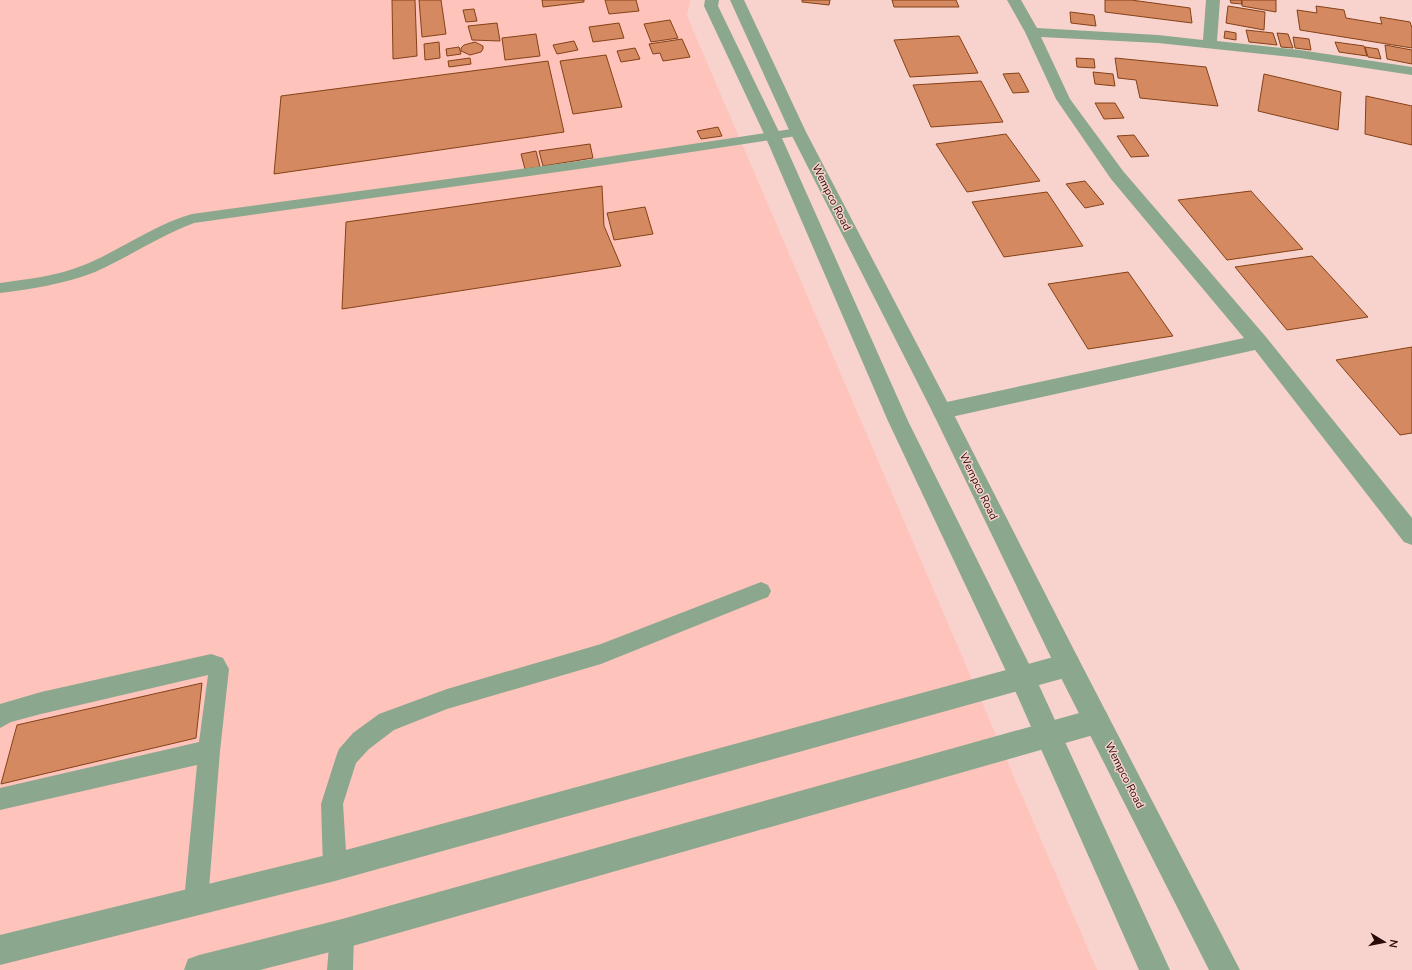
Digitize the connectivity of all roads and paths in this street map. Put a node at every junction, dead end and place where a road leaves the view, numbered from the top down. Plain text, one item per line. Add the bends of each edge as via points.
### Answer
1 (712, 0) edge
2 (737, 0) edge
3 (1014, 0) edge
4 (1213, 0) edge
5 (1032, 32) junction
6 (1210, 45) junction
7 (1412, 71) edge
8 (798, 132) junction
9 (773, 136) junction
10 (0, 288) edge
11 (1259, 342) junction
12 (942, 411) junction
13 (1412, 535) edge
14 (761, 591) dead end
15 (1068, 665) junction
16 (1022, 677) junction
17 (0, 717) edge
18 (1098, 721) junction
19 (1048, 735) junction
20 (209, 751) junction
21 (0, 799) edge
22 (335, 867) junction
23 (196, 901) junction
24 (342, 934) junction
25 (0, 950) edge
26 (199, 970) edge
27 (340, 970) edge
28 (1155, 970) edge
29 (1225, 970) edge

1 - 9 street via 711,6
2 - 8 street, Wempco Road
3 - 5 street
4 - 6 street
5 - 6 street via 1158,39
5 - 11 street via 1063,99 1117,176
6 - 7 street via 1300,54
8 - 9 lane
8 - 12 street, Wempco Road
9 - 10 lane via 192,218 175,224 89,268 46,281
9 - 16 street via 898,421
11 - 12 street
11 - 13 street
12 - 15 street, Wempco Road
14 - 22 lane via 601,654 447,699 387,722 361,741 347,757 332,804
15 - 16 street
15 - 18 street, Wempco Road
16 - 19 street
16 - 22 street
17 - 20 lane via 5,713 41,703 211,664 219,669
18 - 19 street
18 - 29 street, Wempco Road
19 - 24 street
19 - 28 street
20 - 21 lane
20 - 23 lane
22 - 23 street
23 - 25 street
24 - 26 street
24 - 27 lane

